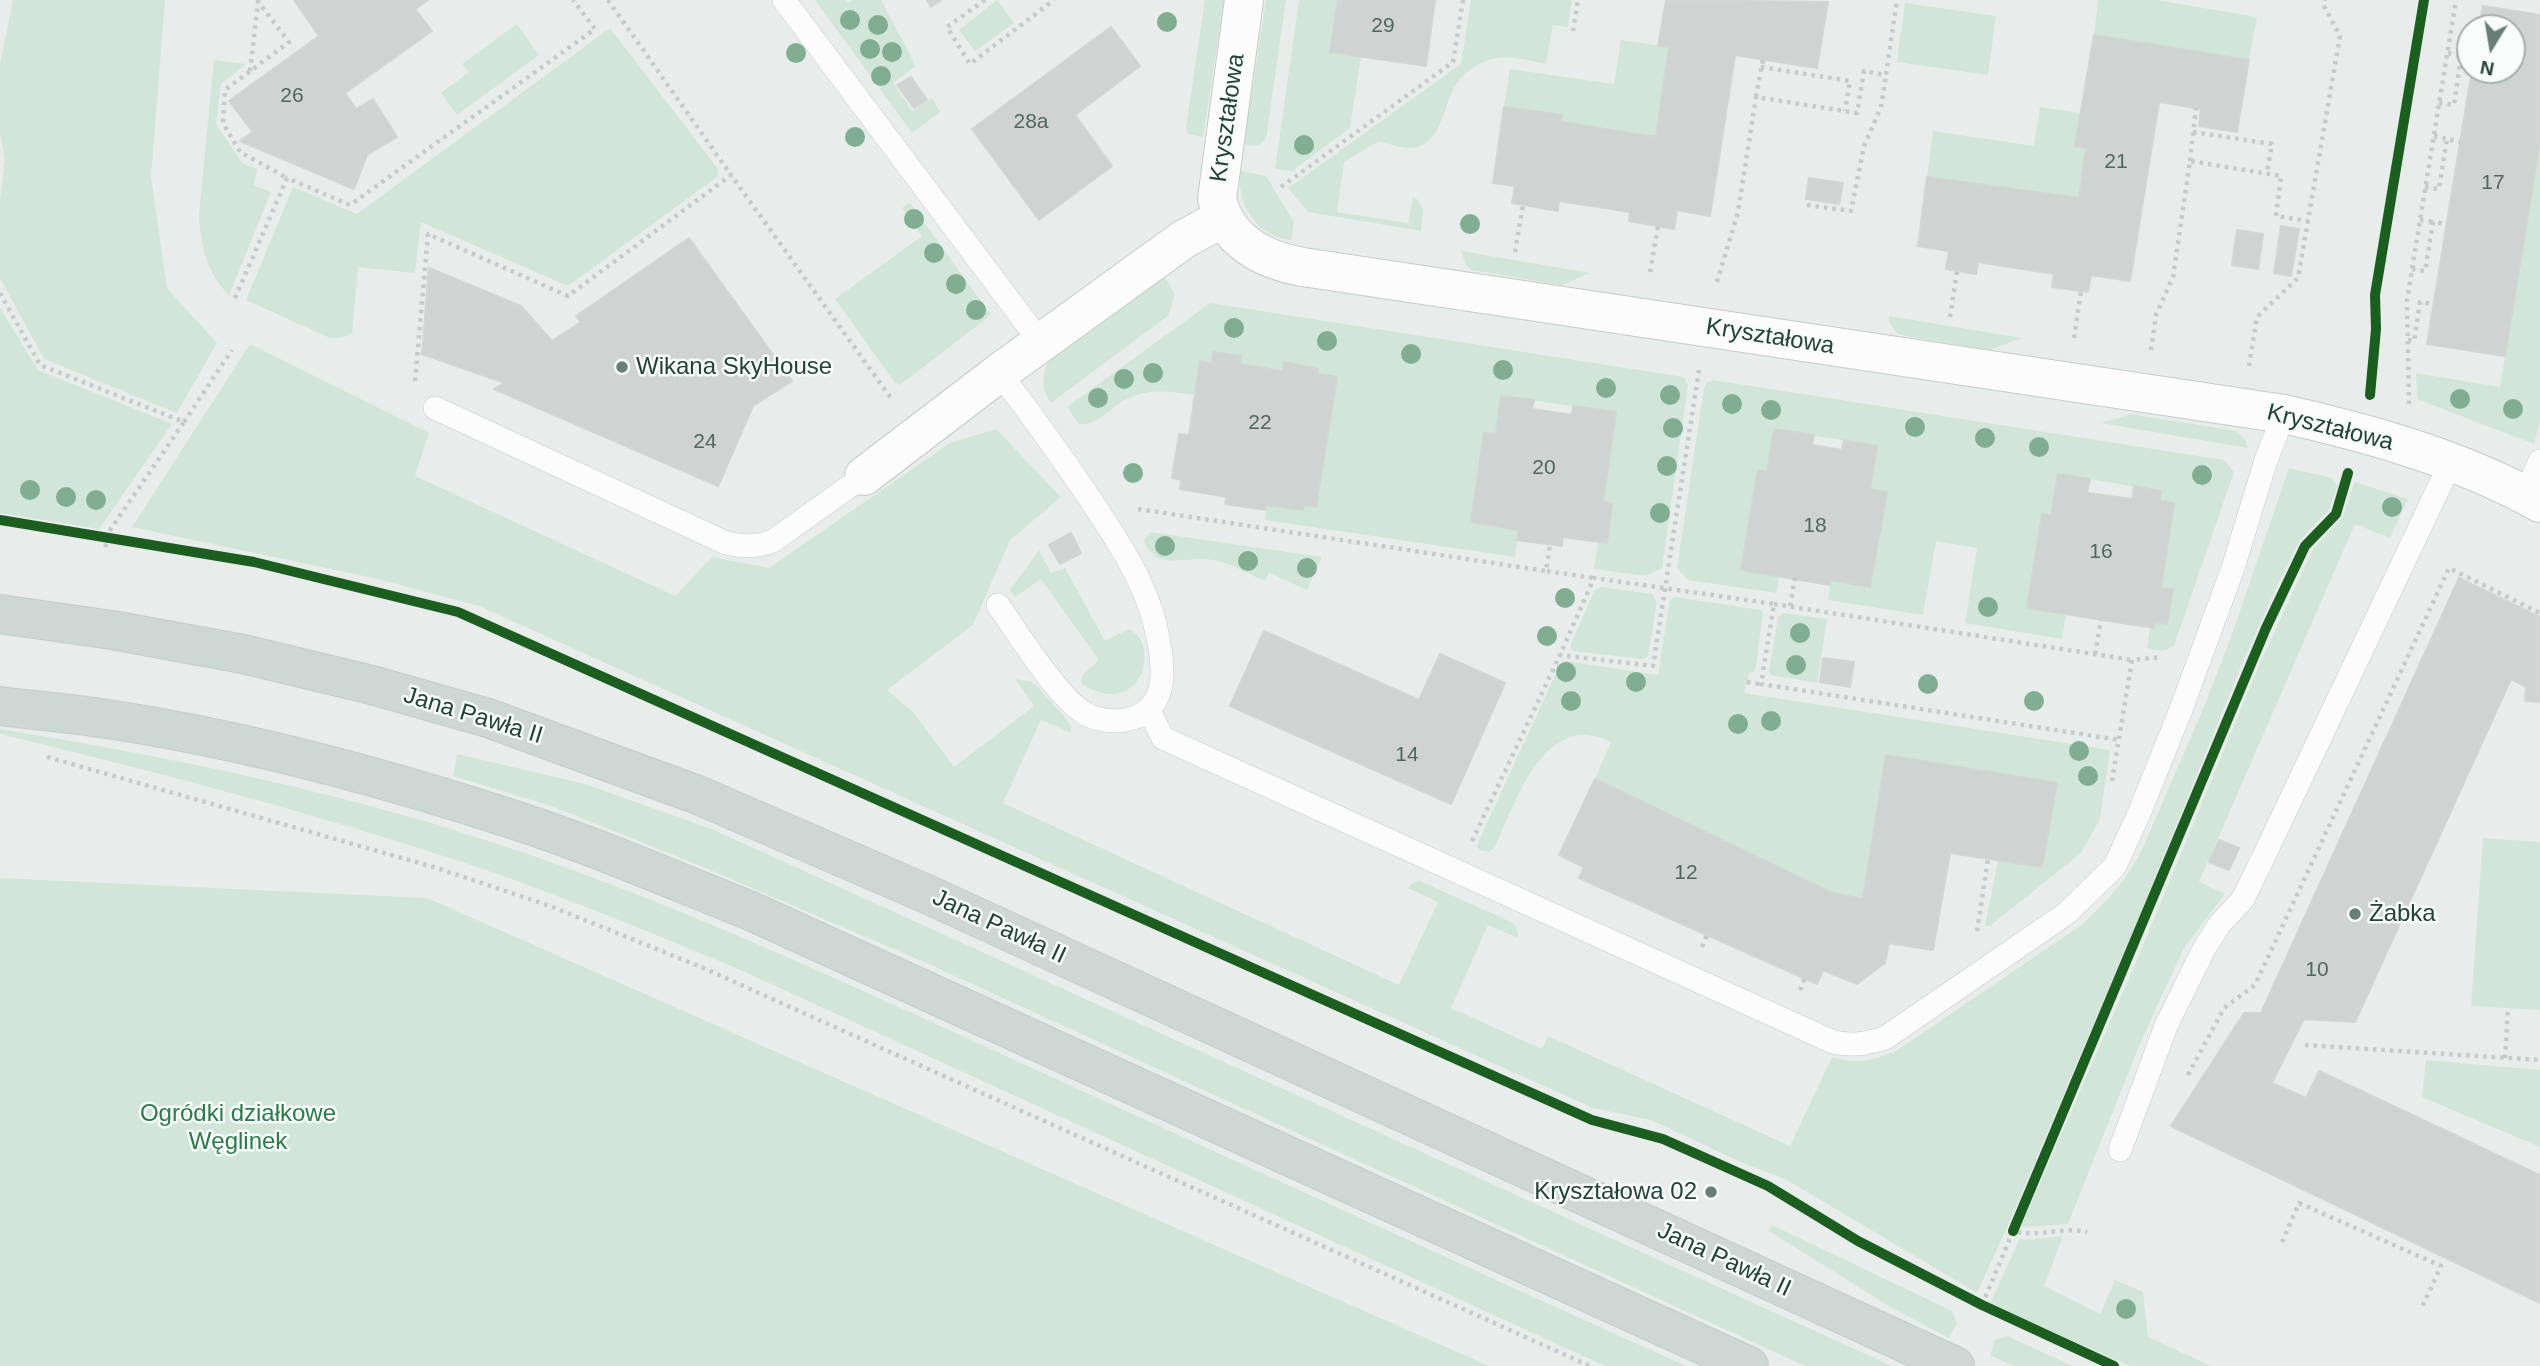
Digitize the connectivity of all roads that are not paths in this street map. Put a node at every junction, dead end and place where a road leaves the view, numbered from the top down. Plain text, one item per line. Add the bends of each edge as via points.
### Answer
1 (784, 0) edge
2 (1244, 0) edge
3 (1223, 218) junction
4 (1041, 344) junction
5 (999, 373) junction
6 (435, 408) dead end
7 (2284, 414) junction
8 (2451, 462) junction
9 (864, 476) joint
10 (2535, 486) edge
11 (998, 605) dead end
12 (0, 614) edge
13 (0, 706) edge
14 (1149, 711) junction
15 (2119, 1150) dead end
16 (1749, 1366) edge
17 (1955, 1366) edge

1 - 4 lane
2 - 3 street, Kryształowa via 1218,182
3 - 4 street via 1184,239
3 - 7 street, Kryształowa via 1249,248 1303,267
4 - 5 street
5 - 9 street
5 - 14 lane via 1046,433 1142,584 1155,623 1162,670 1157,701
6 - 9 lane via 738,546 773,541
7 - 8 street, Kryształowa
7 - 14 lane via 2180,712 2115,866 2067,913 1885,1038 1849,1045 1833,1042 1163,738
8 - 10 street, Kryształowa
8 - 15 lane via 2263,858 2242,899 2204,949 2166,1026
11 - 14 lane via 1064,695 1084,713 1112,722
12 - 17 main road, Jana Pawła II via 243,654 372,685 488,718 698,795 942,901
13 - 16 main road via 226,741 353,772 496,814 612,856 753,912

